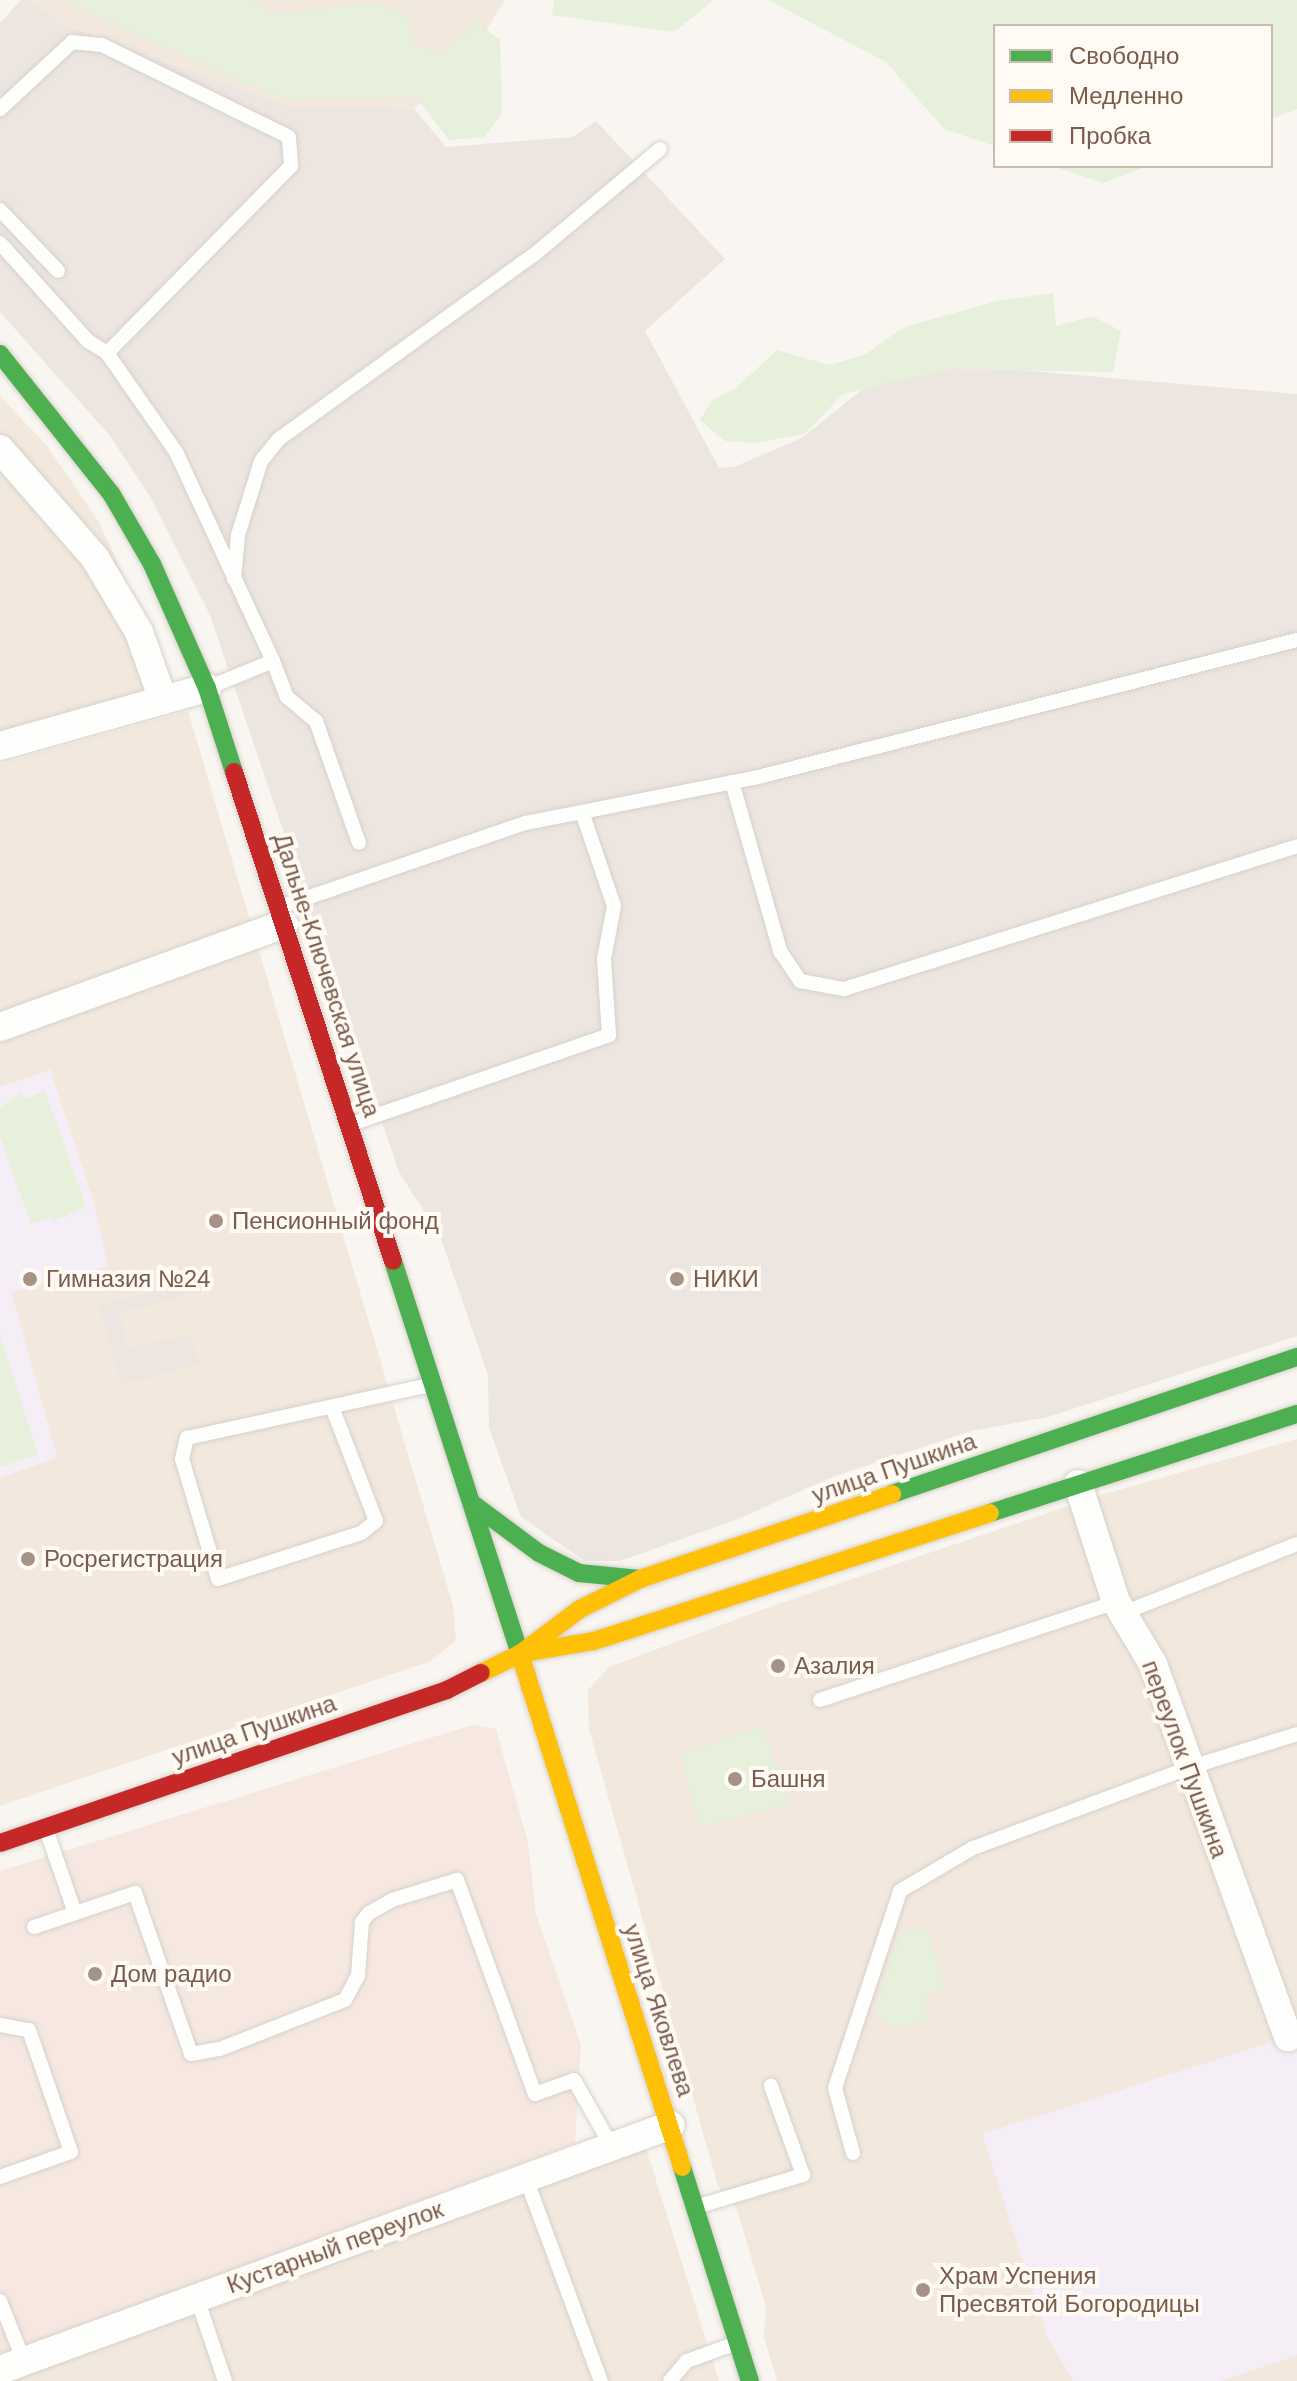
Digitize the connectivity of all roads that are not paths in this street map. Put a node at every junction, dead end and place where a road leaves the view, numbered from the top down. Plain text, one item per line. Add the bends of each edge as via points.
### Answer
1 (0, 109) edge
2 (660, 149) dead end
3 (0, 210) edge
4 (0, 243) edge
5 (58, 271) dead end
6 (107, 353) junction
7 (0, 354) edge
8 (0, 449) edge
9 (234, 579) junction
10 (1297, 640) edge
11 (273, 661) junction
12 (207, 688) junction
13 (163, 700) junction
14 (0, 746) edge
15 (732, 782) junction
16 (582, 812) junction
17 (359, 843) dead end
18 (1297, 846) edge
19 (282, 916) junction
20 (0, 1027) edge
21 (351, 1124) junction
22 (1297, 1357) edge
23 (434, 1384) junction
24 (332, 1407) junction
25 (1297, 1414) edge
26 (1078, 1484) junction
27 (473, 1504) junction
28 (1297, 1544) edge
29 (640, 1579) junction
30 (1118, 1608) junction
31 (520, 1654) junction
32 (820, 1700) dead end
33 (1297, 1734) edge
34 (1188, 1768) junction
35 (45, 1827) junction
36 (0, 1843) edge
37 (75, 1913) junction
38 (34, 1927) dead end
39 (0, 2025) edge
40 (1288, 2037) dead end
41 (771, 2086) dead end
42 (671, 2125) junction
43 (611, 2145) junction
44 (853, 2153) dead end
45 (525, 2176) junction
46 (0, 2177) edge
47 (696, 2207) junction
48 (197, 2298) junction
49 (0, 2301) edge
50 (738, 2343) junction
51 (12, 2366) edge
52 (225, 2381) edge
53 (601, 2381) edge
54 (670, 2381) edge
55 (750, 2381) edge

1 - 6 lane via 72,42 102,45 289,137 291,166
2 - 9 lane via 535,254 279,439 261,461 238,535
3 - 5 lane
4 - 6 lane via 88,341
6 - 9 lane via 176,452
7 - 12 main road, Дальне-Ключевская улица via 112,495 152,564
8 - 13 street via 95,558 139,632
9 - 11 lane
10 - 15 lane
11 - 12 lane
11 - 17 lane via 287,697 316,721
12 - 13 street
12 - 19 main road, Дальне-Ключевская улица
13 - 14 street
15 - 16 lane
15 - 18 lane via 780,951 800,981 844,989
16 - 19 lane via 526,823
16 - 21 lane via 614,906 604,959 609,1035
19 - 20 street
19 - 21 main road, Дальне-Ключевская улица
21 - 23 main road, Дальне-Ключевская улица
22 - 29 main road, улица Пушкина
23 - 24 lane
23 - 27 main road, Дальне-Ключевская улица
24 - 24 lane via 187,1438 182,1459 218,1579 361,1533 376,1521
25 - 26 main road, улица Пушкина
26 - 30 street, переулок Пушкина
26 - 31 main road, улица Пушкина via 594,1641
27 - 29 main road via 570,1569
27 - 31 main road, Дальне-Ключевская улица
28 - 30 lane
29 - 31 main road, улица Пушкина via 580,1609
30 - 32 lane
30 - 34 street, переулок Пушкина via 1153,1664
31 - 35 main road, улица Пушкина via 447,1690
31 - 42 main road, улица Яковлева
33 - 34 lane
34 - 40 street, переулок Пушкина
34 - 44 lane via 973,1848 900,1891 835,2088
35 - 36 main road, улица Пушкина
35 - 37 lane
37 - 38 lane
37 - 43 lane via 135,1893 191,2054 220,2049 345,2000 358,1976 360,1932 369,1913 392,1900 457,1880 535,2094 574,2080
39 - 46 lane via 29,2030 71,2152
41 - 47 lane via 803,2175
42 - 43 street, Кустарный переулок
42 - 47 main road, улица Яковлева
43 - 45 street, Кустарный переулок
45 - 48 street, Кустарный переулок
45 - 53 lane
47 - 50 main road, улица Яковлева
48 - 51 street, Кустарный переулок
48 - 52 lane
49 - 51 lane
50 - 54 lane via 687,2361
50 - 55 main road, улица Яковлева

